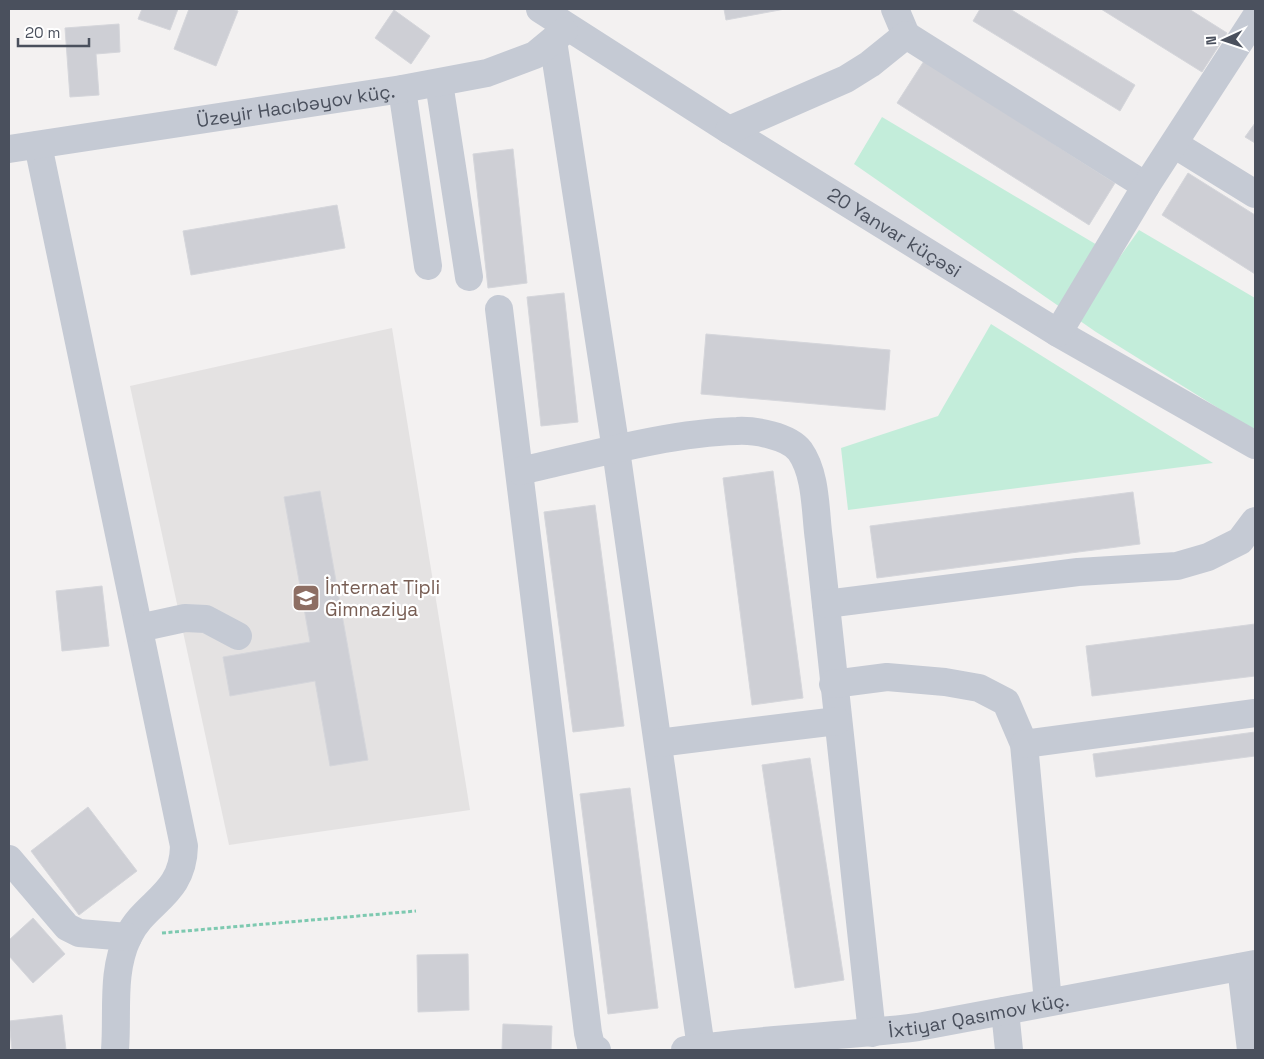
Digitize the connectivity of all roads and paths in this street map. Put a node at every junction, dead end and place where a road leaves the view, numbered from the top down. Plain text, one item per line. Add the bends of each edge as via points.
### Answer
1 (542, 9) edge
2 (895, 9) edge
3 (1255, 18) edge
4 (561, 34) junction
5 (906, 35) junction
6 (439, 82) junction
7 (402, 89) junction
8 (730, 130) junction
9 (1174, 144) junction
10 (38, 145) junction
11 (9, 149) edge
12 (1146, 186) junction
13 (1255, 194) edge
14 (428, 266) dead end
15 (468, 277) dead end
16 (499, 309) dead end
17 (1058, 333) junction
18 (1255, 445) edge
19 (616, 450) junction
20 (520, 471) junction
21 (1255, 521) edge
22 (826, 604) junction
23 (139, 628) junction
24 (238, 636) dead end
25 (833, 684) junction
26 (1255, 713) edge
27 (837, 722) junction
28 (658, 743) junction
29 (1024, 744) junction
30 (9, 859) edge
31 (416, 911) dead end
32 (128, 937) junction
33 (1248, 965) edge
34 (1048, 1002) junction
35 (1004, 1011) junction
36 (872, 1033) junction
37 (735, 1047) edge
38 (693, 1049) edge
39 (115, 1050) edge
40 (597, 1050) edge
41 (1010, 1050) edge
42 (1251, 1050) edge

1 - 4 street, 20 Yanvar küçəsi
2 - 5 street
3 - 9 street
4 - 6 street, Üzeyir Hacıbəyov küç. via 534,55 508,66
4 - 8 street, 20 Yanvar küçəsi
4 - 19 street
5 - 8 street via 846,79
5 - 12 street
6 - 7 street, Üzeyir Hacıbəyov küç.
6 - 15 street
7 - 10 street, Üzeyir Hacıbəyov küç.
7 - 14 street
8 - 17 street, 20 Yanvar küçəsi
9 - 12 street
9 - 13 street
10 - 11 street, Üzeyir Hacıbəyov küç.
10 - 23 street
12 - 17 street
16 - 20 street
17 - 18 street, 20 Yanvar küçəsi
19 - 20 street
19 - 22 street via 695,434 739,430 776,436 800,450 810,473
19 - 28 street
20 - 40 street via 588,1032 591,1046
21 - 22 street via 1240,541 1208,557 1177,566 1078,572
22 - 25 street
23 - 24 street via 186,618 206,619
23 - 32 street via 184,856 180,872
25 - 27 street
25 - 29 street via 887,677 979,688 1006,702
26 - 29 street
27 - 28 street
27 - 36 street
28 - 38 street
29 - 34 street
30 - 32 street via 67,927 79,933
31 - 32 path
32 - 39 street via 117,970
33 - 34 street, İxtiyar Qasımov küç.
33 - 42 street
34 - 35 street, İxtiyar Qasımov küç.
35 - 36 street, İxtiyar Qasımov küç.
35 - 41 street
36 - 37 street, İxtiyar Qasımov küç.
37 - 38 street, İxtiyar Qasımov küç.

